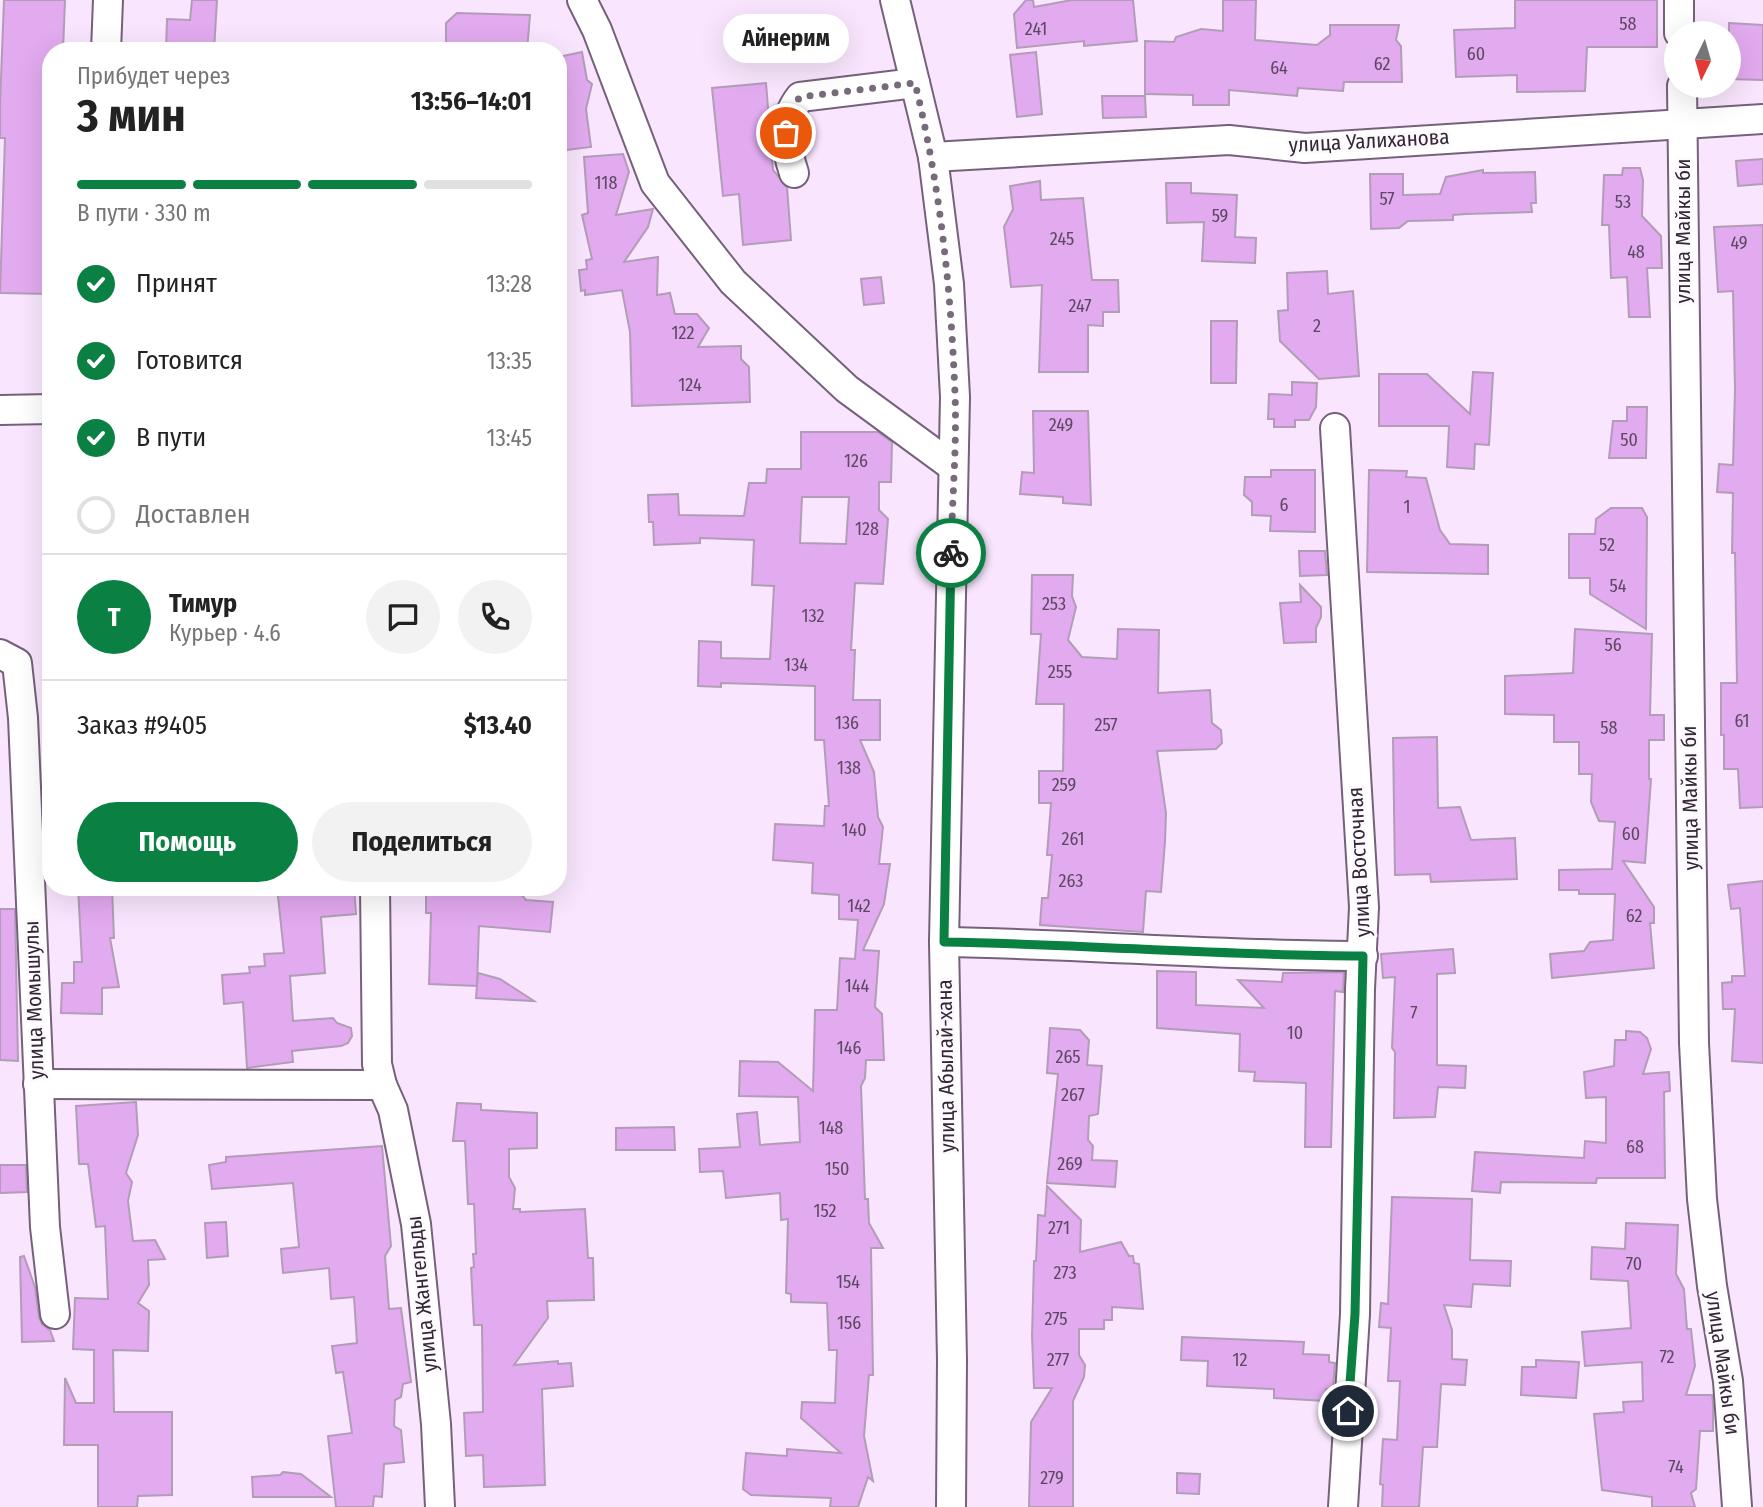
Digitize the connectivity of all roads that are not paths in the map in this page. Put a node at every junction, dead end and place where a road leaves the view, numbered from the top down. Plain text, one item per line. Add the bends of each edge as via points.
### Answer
1 (108, 0) edge
2 (582, 0) edge
3 (895, 0) edge
4 (1679, 0) edge
5 (1679, 21) edge
6 (106, 42) edge
7 (915, 83) junction
8 (1682, 98) edge
9 (1763, 119) edge
10 (1683, 122) junction
11 (933, 158) junction
12 (794, 173) dead end
13 (42, 409) edge
14 (0, 410) edge
15 (1335, 428) dead end
16 (952, 466) junction
17 (0, 654) edge
18 (375, 896) edge
19 (944, 942) junction
20 (1363, 956) junction
21 (38, 1084) junction
22 (382, 1086) junction
23 (55, 1314) dead end
24 (440, 1507) edge
25 (951, 1507) edge
26 (1343, 1507) edge
27 (1737, 1507) edge

1 - 6 street
2 - 16 street via 656,183 733,282 847,389
3 - 7 street, улица Абылай-хана
4 - 5 street
7 - 11 street, улица Абылай-хана
7 - 12 street via 800,97 788,112 786,133
8 - 10 street, улица Майкы би
9 - 10 street, улица Уалиханова
10 - 11 street, улица Уалиханова via 1305,148 1229,140
10 - 27 street, улица Майкы би via 1695,1043 1702,1199 1728,1381
11 - 16 street, улица Абылай-хана via 949,284 956,397
13 - 14 street
15 - 20 street, улица Восточная via 1364,906
16 - 19 street, улица Абылай-хана
17 - 21 street, улица Момышулы via 17,663 23,718
18 - 22 street, улица Жангельды via 377,1064
19 - 20 street via 1248,956
19 - 25 street, улица Абылай-хана
20 - 26 street, улица Восточная via 1355,1314
21 - 22 street
21 - 23 street, улица Момышулы via 45,1227
22 - 24 street, улица Жангельды via 393,1110 416,1224

